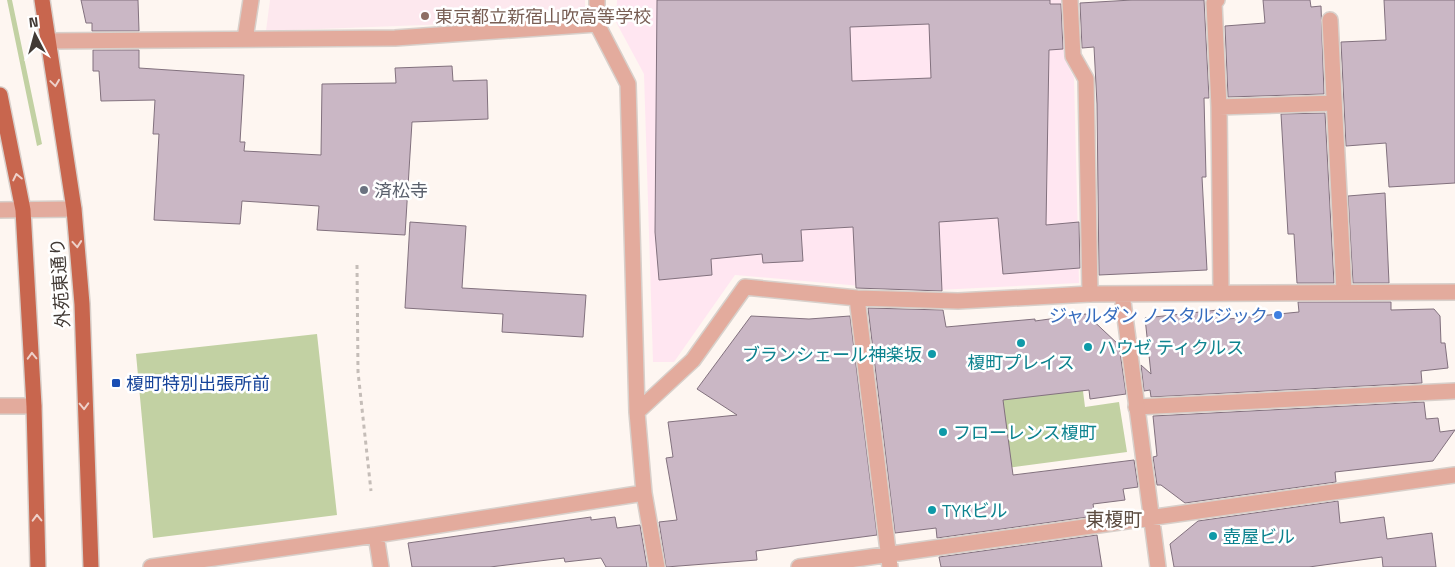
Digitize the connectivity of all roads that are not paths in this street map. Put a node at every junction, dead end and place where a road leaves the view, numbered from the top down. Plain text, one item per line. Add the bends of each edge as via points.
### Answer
1 (42, 0) edge
2 (251, 0) edge
3 (598, 0) edge
4 (1070, 0) edge
5 (1217, 0) edge
6 (1330, 20) dead end
7 (597, 24) junction
8 (245, 39) junction
9 (49, 41) junction
10 (0, 95) edge
11 (1334, 103) junction
12 (1219, 107) junction
13 (74, 208) junction
14 (0, 210) edge
15 (23, 210) junction
16 (1344, 291) junction
17 (1455, 292) edge
18 (1221, 293) junction
19 (1090, 294) junction
20 (1122, 294) junction
21 (857, 298) junction
22 (1455, 391) edge
23 (0, 406) edge
24 (34, 406) junction
25 (1136, 407) junction
26 (637, 412) junction
27 (1455, 476) edge
28 (644, 493) junction
29 (1151, 518) junction
30 (376, 535) junction
31 (889, 561) edge
32 (38, 567) edge
33 (91, 567) edge
34 (152, 567) edge
35 (381, 567) edge
36 (657, 567) edge
37 (799, 567) edge
38 (1158, 567) edge

1 - 9 main road, 外苑東通り
2 - 8 street
3 - 7 street
4 - 19 street via 1073,56 1086,79
5 - 12 street via 1214,3
6 - 11 street
7 - 8 street via 395,38
7 - 26 street via 628,84
8 - 9 street
9 -> 13 main road, 外苑東通り
15 -> 10 main road, 外苑東通り
11 - 12 street
11 - 16 street
12 - 18 street
13 - 15 street
13 -> 33 main road, 外苑東通り via 82,304
14 - 15 street
24 -> 15 main road, 外苑東通り
16 - 17 street
16 - 18 street
18 - 20 street
19 - 20 street
19 - 21 street via 958,301
20 - 25 street
21 - 26 street via 745,287 693,360
21 - 31 street
22 - 25 street
23 - 24 street
32 -> 24 main road, 外苑東通り
25 - 29 street
26 - 28 street
27 - 29 street
28 - 30 street
28 - 36 street
29 - 31 street
29 - 38 street
30 - 34 street
30 - 35 street
31 - 37 street

